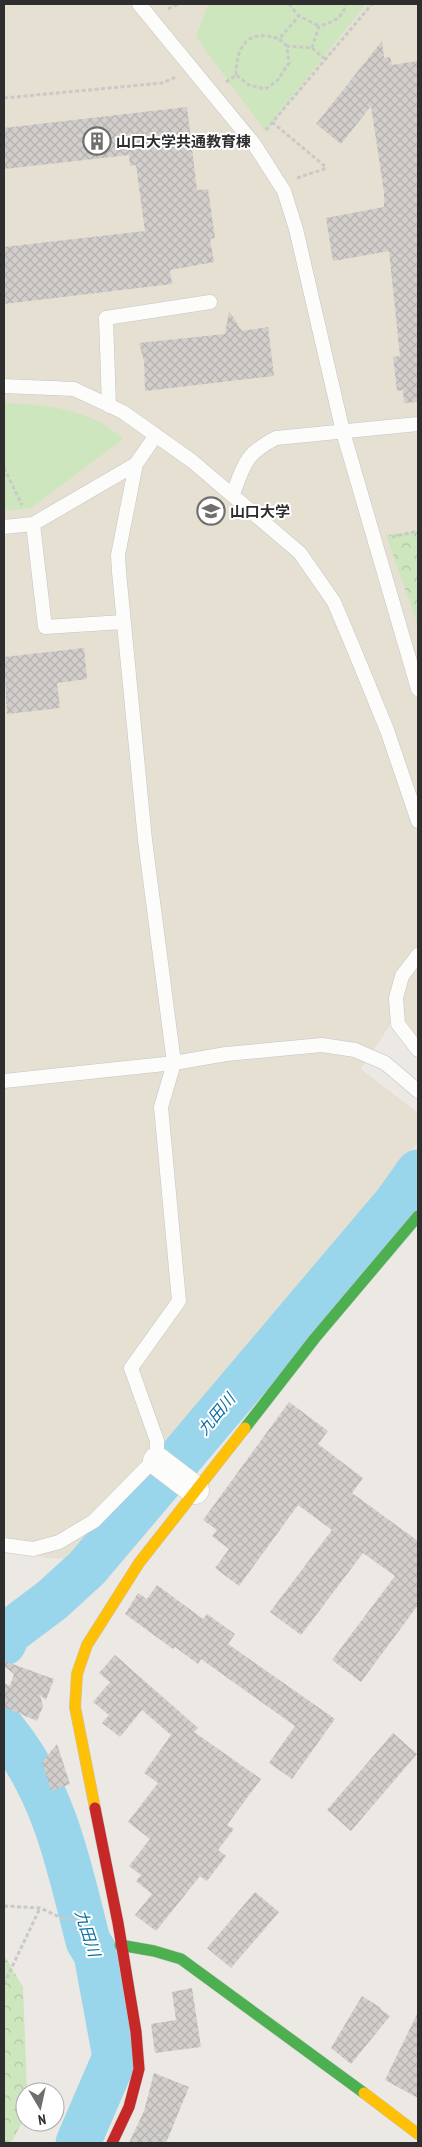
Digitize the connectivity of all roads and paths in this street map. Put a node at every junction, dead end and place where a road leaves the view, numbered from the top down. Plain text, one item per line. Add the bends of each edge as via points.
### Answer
1 (139, 4) edge
2 (289, 4) edge
3 (346, 4) edge
4 (370, 4) edge
5 (299, 16) junction
6 (319, 26) junction
7 (279, 39) junction
8 (287, 46) junction
9 (312, 48) junction
10 (325, 59) junction
11 (192, 70) junction
12 (236, 75) junction
13 (211, 92) junction
14 (4, 98) edge
15 (272, 122) junction
16 (254, 144) junction
17 (280, 184) junction
18 (210, 302) dead end
19 (4, 386) edge
20 (109, 406) junction
21 (418, 424) edge
22 (343, 432) junction
23 (156, 435) junction
24 (136, 464) junction
25 (4, 468) edge
26 (233, 494) junction
27 (33, 524) junction
28 (4, 527) edge
29 (418, 531) edge
30 (375, 540) junction
31 (123, 622) junction
32 (418, 689) edge
33 (418, 821) edge
34 (418, 955) edge
35 (418, 1050) edge
36 (174, 1063) junction
37 (4, 1081) edge
38 (418, 1090) edge
39 (418, 1216) edge
40 (157, 1461) junction
41 (194, 1490) junction
42 (4, 1545) edge
43 (4, 1906) edge
44 (40, 1908) junction
45 (100, 1922) dead end
46 (120, 1945) junction
47 (4, 1984) edge
48 (418, 2134) edge
49 (112, 2143) edge

1 - 11 lane
2 - 5 path
3 - 6 path via 334,22
4 - 10 path
5 - 6 path
5 - 7 path
6 - 9 path
7 - 8 path
7 - 12 path via 266,34 249,38 240,49
8 - 9 path
8 - 12 path via 288,63 277,81 265,89 249,85
9 - 10 path
10 - 15 path
11 - 13 lane
11 - 14 path via 162,84
12 - 13 path
13 - 16 lane
15 - 16 path
15 - 17 path via 327,168
16 - 17 lane
17 - 22 lane via 296,229
18 - 20 lane via 106,318
19 - 20 lane via 74,389
20 - 23 lane
21 - 22 lane
22 - 26 lane via 276,438 259,446 246,461
22 - 30 lane
23 - 24 lane
23 - 26 lane
24 - 27 lane
24 - 31 lane via 118,555
25 - 27 path
26 - 33 lane via 300,553 334,602 387,730
27 - 28 lane
27 - 31 lane via 45,627
29 - 30 path
30 - 32 lane
31 - 36 lane via 145,840
34 - 35 lane via 402,976 396,998 398,1024
36 - 37 lane
36 - 38 lane via 226,1054 322,1045 355,1050 385,1063
36 - 40 lane via 161,1107 179,1301 131,1368 157,1441
39 - 41 street via 315,1338
40 - 41 street
40 - 42 lane via 146,1468 94,1521 59,1542 33,1549
41 - 46 street via 139,1563 92,1636 77,1674 75,1707
43 - 44 path
44 - 45 path via 64,1918
44 - 47 path
46 - 48 street via 181,1959
46 - 49 street via 136,2032 139,2069 129,2107

